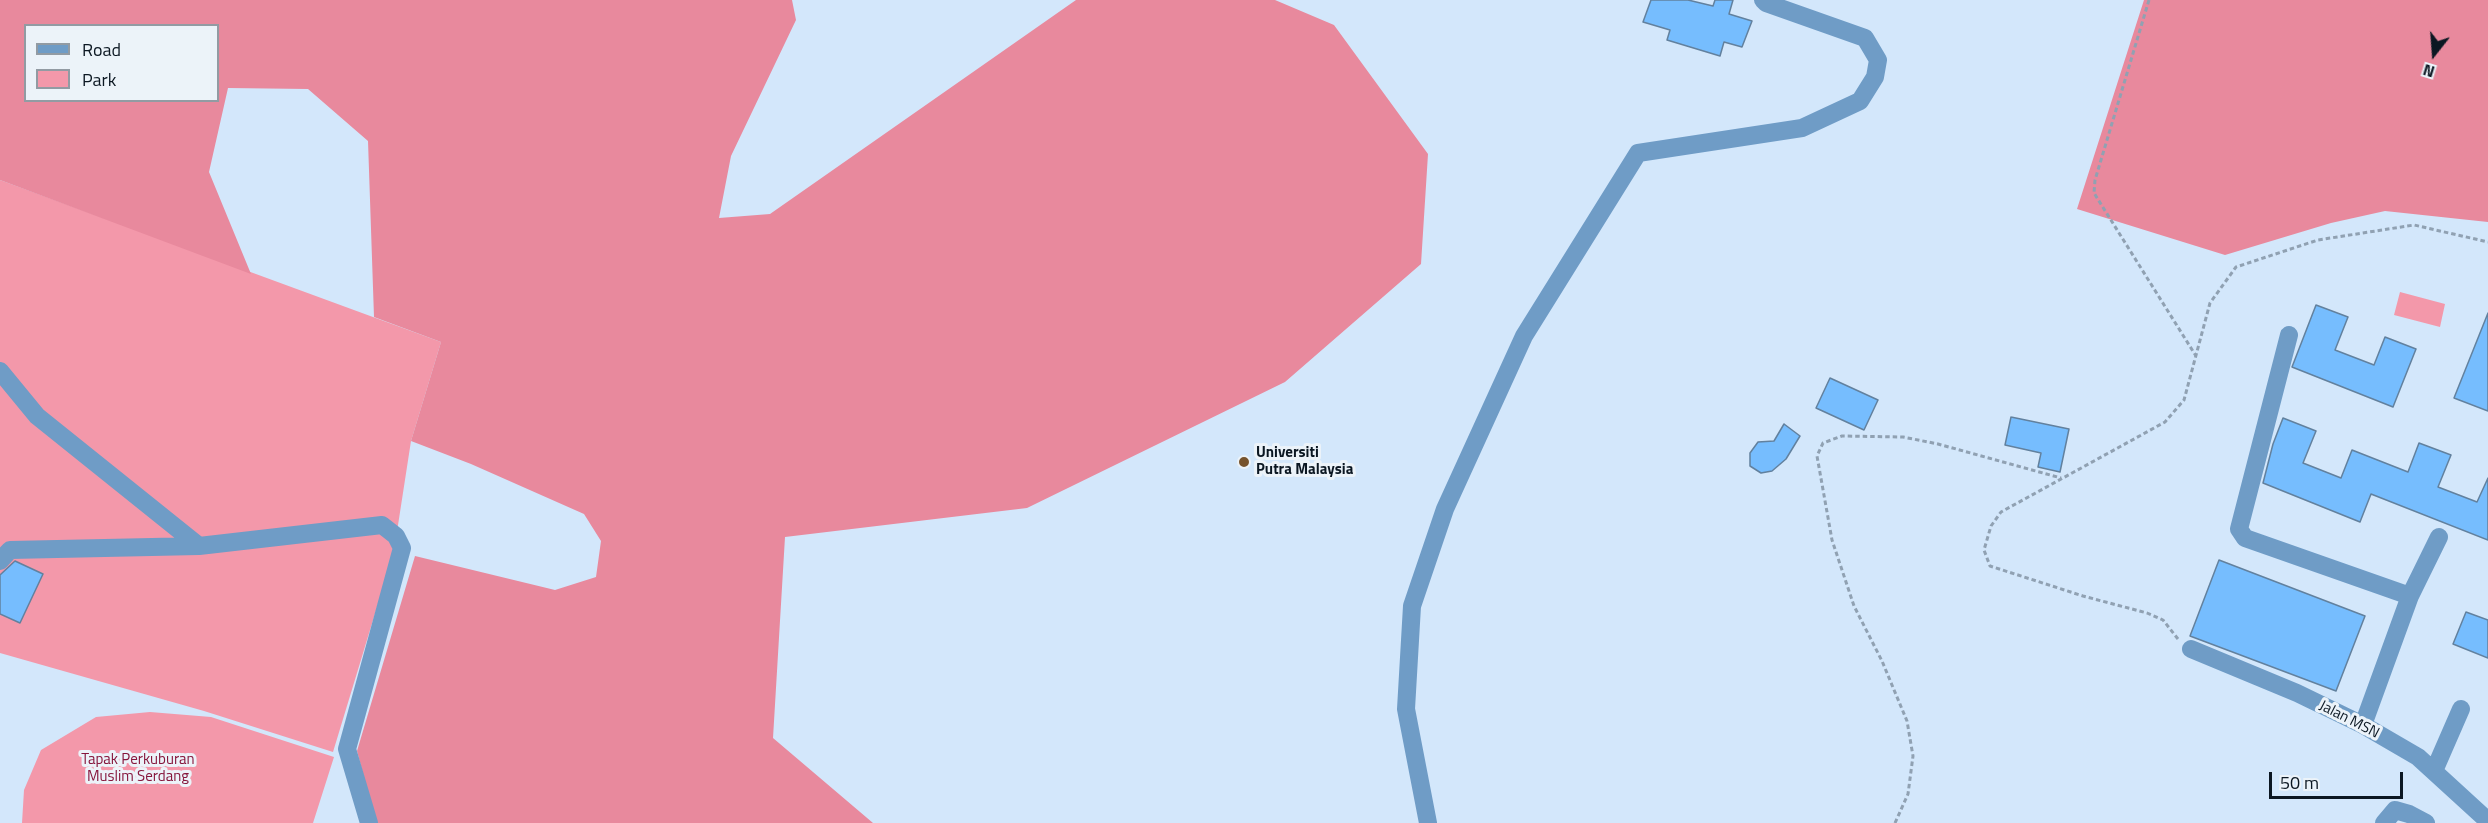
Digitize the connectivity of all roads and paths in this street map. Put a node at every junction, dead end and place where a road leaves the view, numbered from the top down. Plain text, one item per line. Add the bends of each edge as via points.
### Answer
1 (1764, 0) edge
2 (2149, 0) edge
3 (2488, 242) edge
4 (2289, 336) dead end
5 (2196, 356) junction
6 (0, 371) edge
7 (2063, 478) junction
8 (2439, 537) dead end
9 (199, 546) junction
10 (0, 561) edge
11 (2410, 596) junction
12 (2191, 649) joint
13 (2462, 709) dead end
14 (2363, 725) junction
15 (2434, 771) junction
16 (2488, 821) edge
17 (369, 823) edge
18 (1428, 823) edge
19 (1895, 823) edge
20 (2384, 823) edge
21 (2426, 823) edge

1 - 18 street via 1865,38 1878,60 1875,77 1860,101 1802,128 1638,153 1524,336 1445,509 1412,606 1406,709
2 - 5 path via 2094,193
3 - 5 path via 2414,225 2318,240 2236,267 2210,303
4 - 11 street via 2239,529 2245,538
5 - 7 path via 2184,400 2165,422
6 - 9 street via 36,416
7 - 12 path via 2001,512 1991,526 1984,550 1990,566 2163,620
7 - 19 path via 1903,437 1842,436 1823,443 1817,456 1832,540 1854,606 1907,721 1913,756 1908,794
8 - 11 street
9 - 10 street via 10,550
9 - 17 street via 382,525 396,536 402,548 347,749
11 - 14 street
12 - 14 street, Jalan MSN
13 - 15 street
14 - 15 street, Jalan MSN via 2418,757
15 - 16 street, Jalan MSN
20 - 21 street via 2395,810

